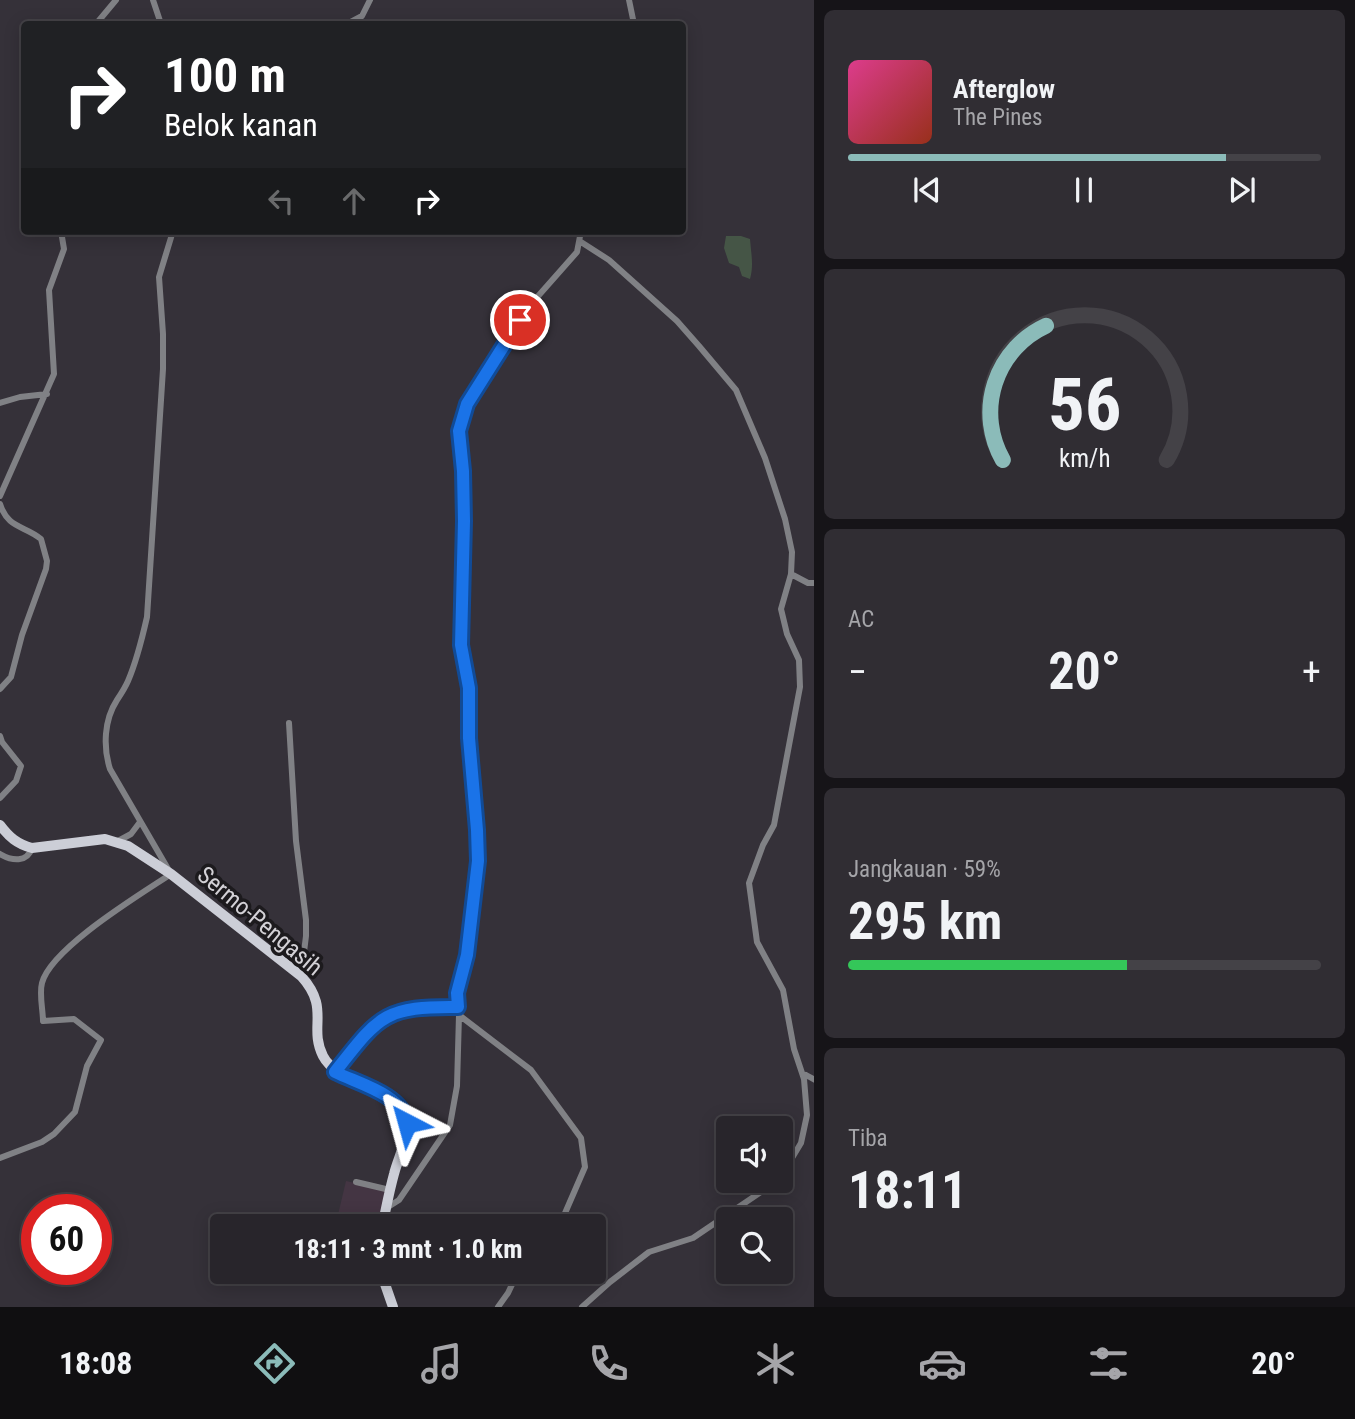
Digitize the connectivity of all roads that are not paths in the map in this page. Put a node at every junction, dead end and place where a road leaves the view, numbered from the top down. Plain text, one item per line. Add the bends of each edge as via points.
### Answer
1 (116, 0) edge
2 (153, 0) edge
3 (370, 0) edge
4 (629, 0) edge
5 (98, 21) edge
6 (160, 21) edge
7 (353, 21) edge
8 (633, 21) edge
9 (62, 235) edge
10 (172, 235) edge
11 (581, 235) edge
12 (580, 242) junction
13 (47, 394) junction
14 (0, 403) edge
15 (0, 496) edge
16 (0, 504) edge
17 (792, 574) junction
18 (814, 583) edge
19 (0, 689) edge
20 (289, 723) dead end
21 (0, 736) edge
22 (0, 798) edge
23 (141, 822) junction
24 (0, 825) edge
25 (118, 841) junction
26 (32, 848) junction
27 (0, 854) edge
28 (171, 874) junction
29 (301, 976) junction
30 (458, 1007) junction
31 (459, 1015) junction
32 (335, 1072) junction
33 (804, 1079) junction
34 (814, 1080) edge
35 (793, 1156) edge
36 (0, 1158) edge
37 (356, 1182) dead end
38 (390, 1190) junction
39 (759, 1193) edge
40 (386, 1208) junction
41 (385, 1214) edge
42 (566, 1214) edge
43 (385, 1284) edge
44 (511, 1284) edge
45 (393, 1307) edge
46 (498, 1307) edge
47 (582, 1307) edge

1 - 5 street
2 - 6 street
3 - 7 street via 362,16
4 - 8 street
9 - 13 street via 64,248 49,290 54,373
10 - 23 street via 159,277 163,369 147,617 139,653 105,735 110,769
11 - 12 street
12 - 17 street via 609,260 677,321 736,390 785,519
12 - 30 street via 577,252 532,303 498,353 467,404 459,431 464,521 461,645 469,688 478,861
13 - 14 street
13 - 15 street
16 - 19 street via 12,524 41,539 47,561 11,677
17 - 18 street
17 - 33 street via 781,609 799,660 800,687 774,825 749,883 757,942 783,990
20 - 29 street via 306,920
21 - 22 street via 21,765 16,781
23 - 25 street
23 - 28 street
24 - 26 main road via 14,841
25 - 26 main road
25 - 28 main road, Sermo-Pengasih
26 - 27 street via 21,859
28 - 29 main road, Sermo-Pengasih
28 - 36 street via 71,945 46,974 43,1021 74,1019 101,1040 87,1066 75,1112 42,1142
29 - 32 main road, Sermo-Pengasih via 316,996 319,1047
30 - 31 street
30 - 32 street via 418,1006 385,1017 367,1031
31 - 40 street via 457,1086 450,1125 399,1200
31 - 42 street via 531,1070 581,1138 584,1167
32 - 38 main road via 397,1103 405,1112 406,1133
33 - 34 street via 806,1075
33 - 35 street via 806,1128
37 - 38 street
38 - 40 main road
39 - 47 street via 693,1238 649,1252
40 - 41 main road
43 - 45 main road
44 - 46 street

